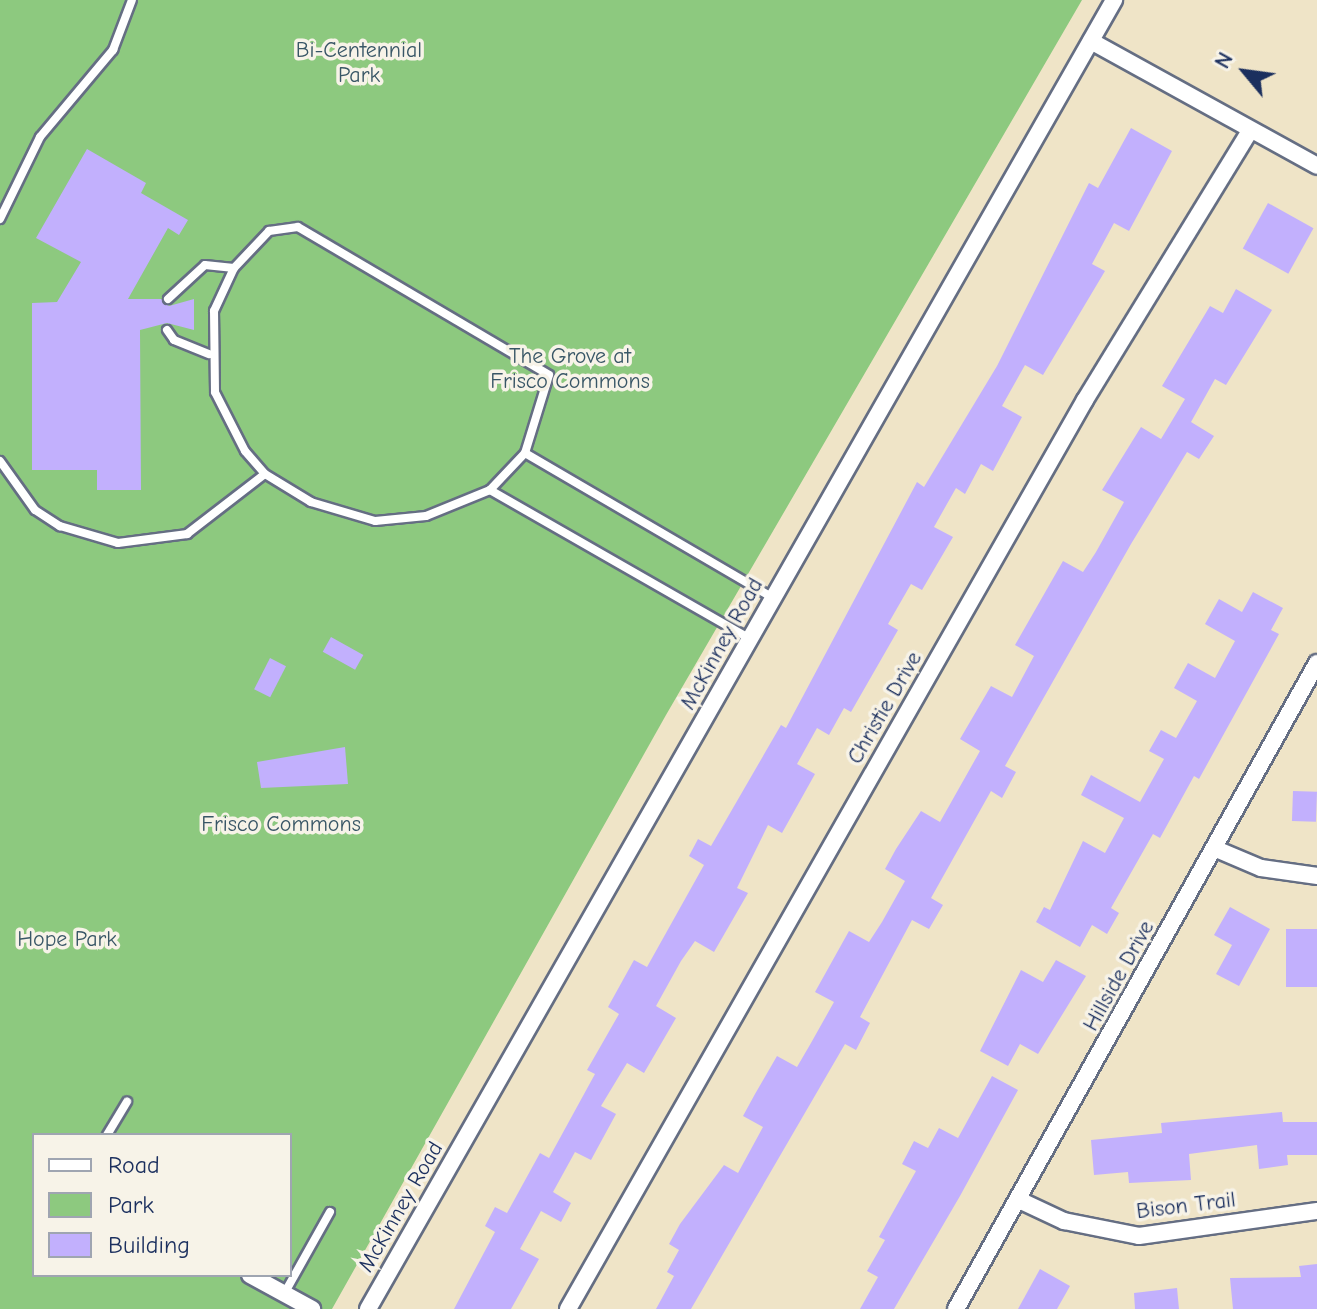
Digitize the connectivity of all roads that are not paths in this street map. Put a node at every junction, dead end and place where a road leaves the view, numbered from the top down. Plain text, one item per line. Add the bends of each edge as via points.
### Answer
1 (132, 0) edge
2 (1114, 0) edge
3 (1091, 41) junction
4 (1248, 134) junction
5 (1317, 166) edge
6 (0, 219) edge
7 (234, 268) junction
8 (168, 299) dead end
9 (167, 330) dead end
10 (209, 354) junction
11 (525, 453) junction
12 (0, 461) edge
13 (265, 474) junction
14 (490, 490) junction
15 (773, 598) junction
16 (750, 639) junction
17 (1317, 663) edge
18 (1216, 849) junction
19 (1317, 876) edge
20 (127, 1102) dead end
21 (108, 1133) edge
22 (1019, 1200) junction
23 (1317, 1211) edge
24 (330, 1212) dead end
25 (254, 1277) edge
26 (284, 1294) junction
27 (312, 1309) edge
28 (368, 1309) edge
29 (568, 1309) edge
30 (956, 1309) edge

1 - 6 lane via 113,50 40,137
2 - 3 street, McKinney Road
3 - 4 street
3 - 15 street, McKinney Road
4 - 5 street
4 - 29 street, Christie Drive via 1085,400
7 - 8 lane via 205,265
7 - 10 lane via 214,311
7 - 11 lane via 269,231 298,227 549,375
9 - 10 lane via 174,340
10 - 13 lane via 230,429
11 - 14 lane
11 - 15 lane
12 - 13 lane via 35,510 60,526 118,543 187,534
13 - 14 lane via 311,502 375,521 426,516
14 - 16 lane
15 - 16 street, McKinney Road
16 - 28 street, McKinney Road
17 - 18 street, Hillside Drive
18 - 19 street via 1261,868
18 - 22 street, Hillside Drive
20 - 21 lane
22 - 23 street, Bison Trail via 1064,1221 1139,1236
22 - 30 street, Hillside Drive
24 - 26 lane
25 - 26 street
26 - 27 street

